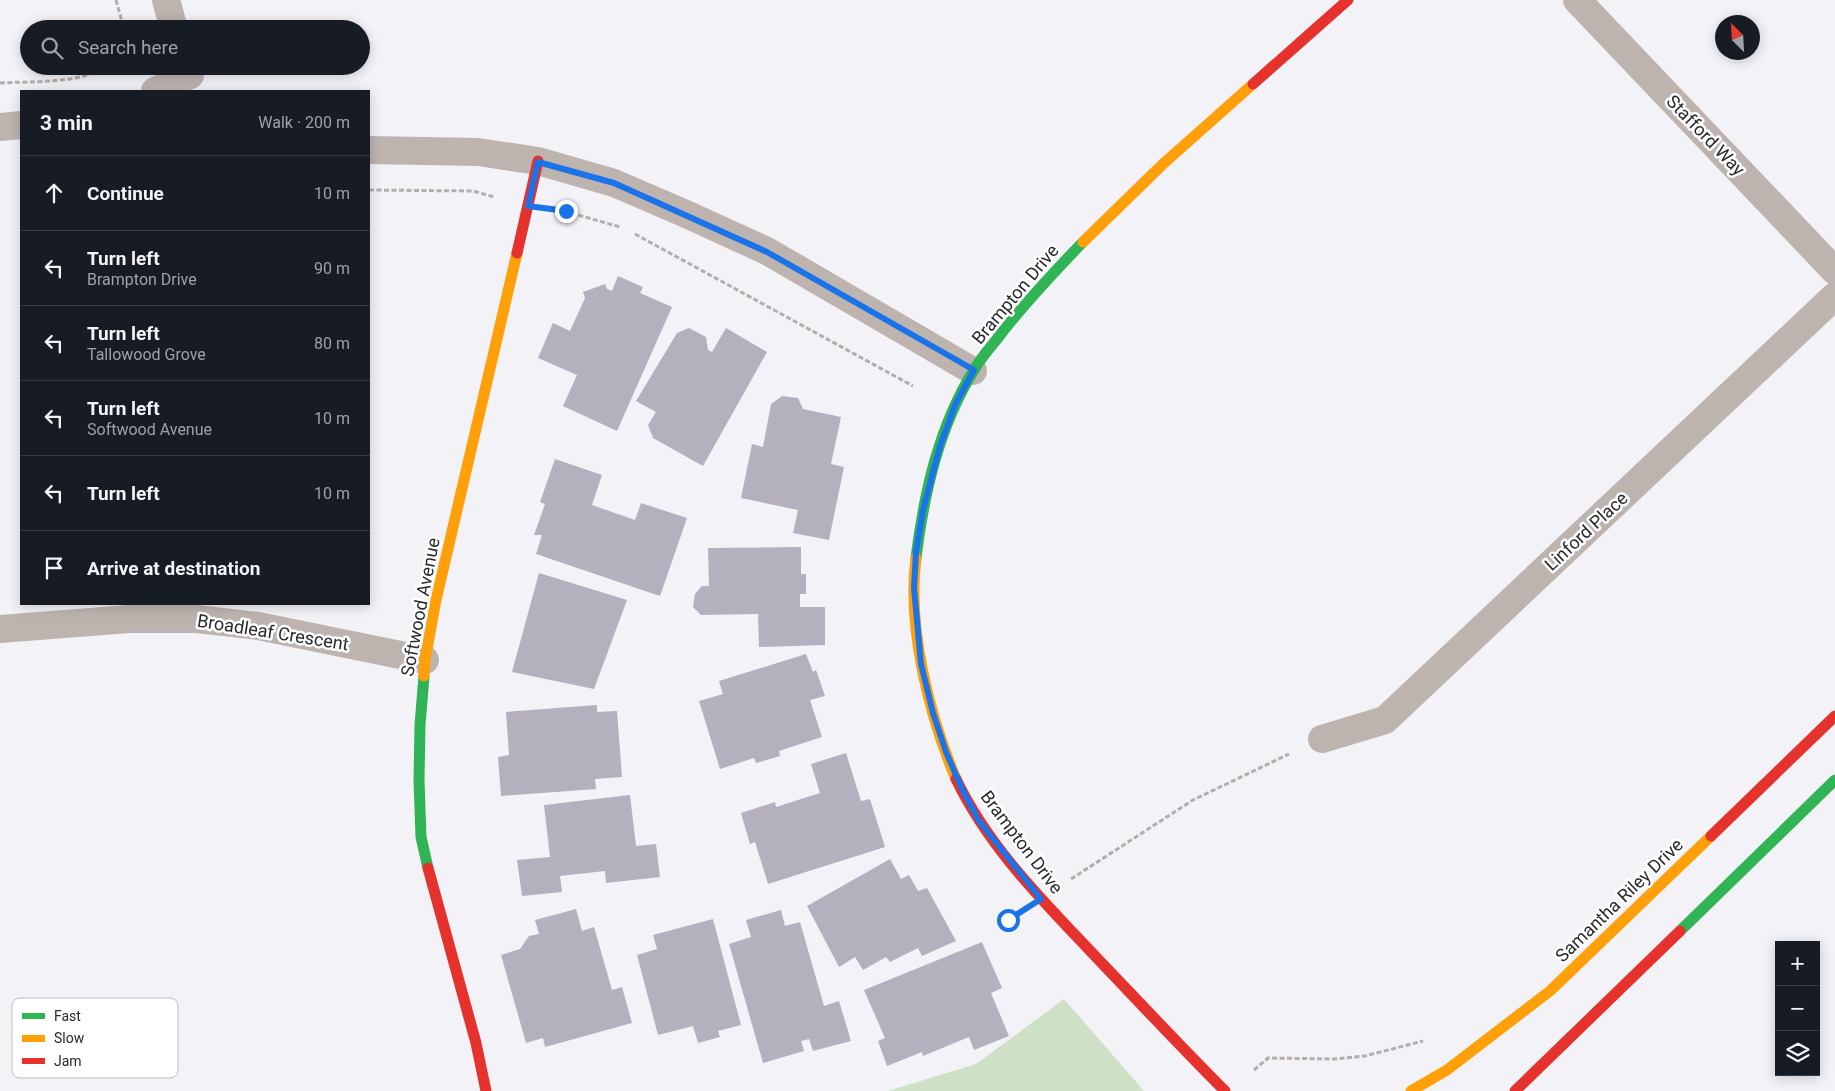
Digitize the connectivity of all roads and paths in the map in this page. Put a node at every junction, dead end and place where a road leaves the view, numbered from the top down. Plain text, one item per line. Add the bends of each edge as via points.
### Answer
1 (116, 0) edge
2 (166, 0) edge
3 (1348, 0) edge
4 (1577, 0) edge
5 (122, 20) edge
6 (172, 20) edge
7 (88, 75) edge
8 (193, 77) edge
9 (0, 83) edge
10 (158, 90) edge
11 (20, 125) edge
12 (0, 127) edge
13 (370, 150) edge
14 (538, 162) junction
15 (370, 190) edge
16 (528, 206) junction
17 (1835, 271) edge
18 (1835, 296) edge
19 (974, 370) junction
20 (913, 386) dead end
21 (0, 629) edge
22 (425, 660) junction
23 (1835, 716) edge
24 (1322, 739) joint
25 (1835, 780) edge
26 (1041, 899) junction
27 (1423, 1040) dead end
28 (1253, 1071) dead end
29 (486, 1091) edge
30 (1225, 1091) edge
31 (1411, 1091) edge
32 (1515, 1091) edge

1 - 5 path
2 - 6 street
3 - 19 street, Brampton Drive via 1166,160 1061,263 1014,316
4 - 17 street, Stafford Way
7 - 9 path
8 - 10 street
11 - 12 street
13 - 14 street via 478,152
14 - 16 street, Softwood Avenue
14 - 19 street via 614,183 767,252
15 - 16 path via 473,191
16 - 20 path via 566,211 627,230
16 - 22 street, Softwood Avenue via 436,600
18 - 24 street, Linford Place via 1385,720
19 - 26 street, Brampton Drive via 955,405 940,446 923,510 914,588 921,664 933,713 962,789 979,821
21 - 22 street, Broadleaf Crescent via 130,619 197,618 258,626
22 - 29 street, Softwood Avenue via 420,726 421,837
23 - 31 street, Samantha Riley Drive via 1550,991 1447,1070
24 - 26 path via 1193,800
25 - 32 street
26 - 30 street, Brampton Drive
27 - 28 path via 1366,1056 1268,1058

